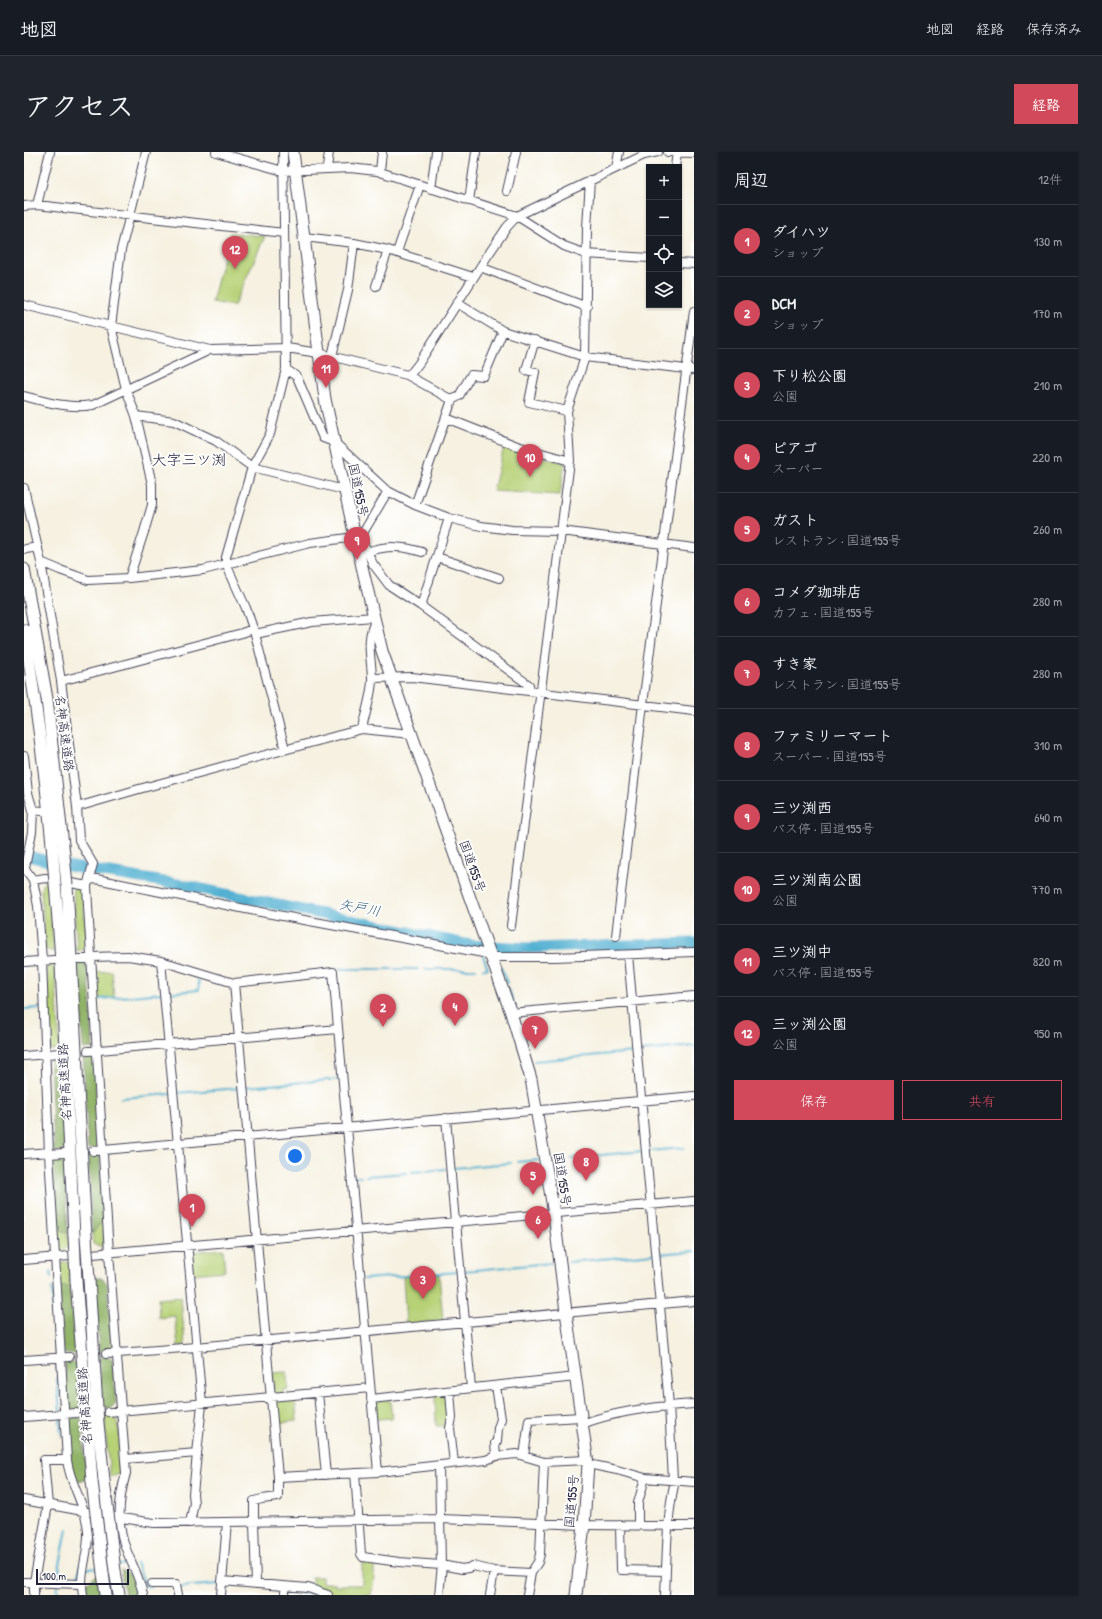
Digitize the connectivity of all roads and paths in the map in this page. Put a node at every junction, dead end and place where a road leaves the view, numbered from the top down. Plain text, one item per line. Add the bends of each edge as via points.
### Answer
1 (50, 152) edge
2 (146, 152) edge
3 (216, 152) edge
4 (283, 152) edge
5 (293, 152) edge
6 (329, 152) edge
7 (382, 152) edge
8 (436, 152) edge
9 (476, 152) edge
10 (516, 152) edge
11 (619, 152) edge
12 (658, 152) edge
13 (668, 152) edge
14 (677, 152) edge
15 (650, 153) edge
16 (694, 153) edge
17 (675, 164) edge
18 (327, 168) junction
19 (616, 168) junction
20 (296, 170) junction
21 (283, 171) junction
22 (380, 171) junction
23 (590, 180) junction
24 (420, 185) junction
25 (431, 189) junction
26 (507, 191) dead end
27 (469, 201) junction
28 (37, 205) junction
29 (24, 206) edge
30 (130, 216) junction
31 (517, 216) junction
32 (284, 233) junction
33 (304, 238) junction
34 (354, 243) junction
35 (392, 251) junction
36 (586, 254) junction
37 (646, 258) edge
38 (682, 263) edge
39 (694, 264) edge
40 (480, 267) junction
41 (473, 277) junction
42 (376, 286) dead end
43 (457, 302) junction
44 (24, 305) edge
45 (586, 307) junction
46 (694, 311) edge
47 (111, 326) junction
48 (503, 331) junction
49 (535, 340) junction
50 (287, 348) junction
51 (210, 350) junction
52 (318, 353) junction
53 (332, 356) junction
54 (585, 357) junction
55 (286, 369) junction
56 (690, 369) edge
57 (407, 375) junction
58 (126, 389) junction
59 (24, 396) edge
60 (452, 400) junction
61 (567, 411) junction
62 (136, 416) junction
63 (446, 418) junction
64 (334, 442) junction
65 (570, 461) junction
66 (252, 467) junction
67 (24, 488) edge
68 (344, 490) junction
69 (388, 491) junction
70 (415, 505) junction
71 (449, 518) junction
72 (561, 531) junction
73 (357, 537) junction
74 (664, 544) junction
75 (38, 547) junction
76 (694, 548) edge
77 (26, 549) dead end
78 (367, 552) junction
79 (422, 552) dead end
80 (437, 557) junction
81 (41, 562) junction
82 (226, 564) junction
83 (24, 569) edge
84 (129, 578) junction
85 (499, 578) dead end
86 (421, 606) junction
87 (374, 621) junction
88 (24, 630) edge
89 (254, 631) junction
90 (391, 676) junction
91 (372, 678) junction
92 (61, 681) junction
93 (530, 690) junction
94 (541, 691) junction
95 (643, 704) junction
96 (694, 711) edge
97 (362, 728) junction
98 (411, 734) junction
99 (285, 750) junction
100 (24, 756) edge
101 (77, 811) junction
102 (67, 814) dead end
103 (25, 867) edge
104 (33, 880) junction
105 (89, 881) junction
106 (511, 926) dead end
107 (616, 936) dead end
108 (694, 952) edge
109 (490, 955) junction
110 (628, 955) junction
111 (92, 958) junction
112 (79, 959) dead end
113 (42, 960) junction
114 (54, 960) dead end
115 (24, 962) edge
116 (161, 962) junction
117 (234, 983) junction
118 (694, 996) edge
119 (632, 1002) junction
120 (511, 1013) junction
121 (338, 1029) junction
122 (239, 1038) junction
123 (169, 1044) junction
124 (93, 1050) junction
125 (60, 1053) dead end
126 (46, 1054) junction
127 (24, 1056) edge
128 (694, 1096) edge
129 (641, 1100) junction
130 (537, 1110) junction
131 (446, 1118) junction
132 (347, 1128) junction
133 (248, 1137) junction
134 (178, 1144) junction
135 (102, 1150) junction
136 (93, 1151) dead end
137 (49, 1153) junction
138 (64, 1153) dead end
139 (24, 1154) edge
140 (694, 1201) edge
141 (651, 1205) junction
142 (554, 1214) junction
143 (456, 1222) junction
144 (356, 1231) junction
145 (257, 1240) junction
146 (186, 1246) junction
147 (109, 1253) junction
148 (55, 1258) junction
149 (24, 1260) edge
150 (694, 1301) edge
151 (660, 1304) junction
152 (566, 1312) junction
153 (465, 1322) junction
154 (365, 1331) junction
155 (266, 1341) junction
156 (196, 1347) junction
157 (106, 1354) tunnel mouth
158 (116, 1354) junction
159 (60, 1357) junction
160 (69, 1357) tunnel mouth
161 (24, 1360) edge
162 (576, 1377) junction
163 (496, 1386) junction
164 (370, 1388) junction
165 (471, 1388) junction
166 (450, 1391) junction
167 (318, 1393) junction
168 (272, 1397) junction
169 (371, 1399) junction
170 (202, 1404) junction
171 (694, 1404) edge
172 (669, 1405) junction
173 (121, 1411) junction
174 (108, 1412) dead end
175 (76, 1413) dead end
176 (64, 1414) junction
177 (24, 1417) edge
178 (582, 1420) junction
179 (197, 1453) junction
180 (496, 1456) junction
181 (524, 1456) junction
182 (125, 1459) junction
183 (67, 1460) junction
184 (544, 1462) junction
185 (588, 1462) junction
186 (454, 1464) junction
187 (439, 1466) junction
188 (378, 1472) junction
189 (355, 1474) junction
190 (326, 1475) junction
191 (278, 1477) junction
192 (645, 1478) junction
193 (674, 1481) junction
194 (694, 1482) edge
195 (24, 1500) edge
196 (48, 1505) junction
197 (85, 1512) junction
198 (120, 1518) junction
199 (441, 1519) junction
200 (358, 1520) junction
201 (227, 1522) junction
202 (254, 1522) junction
203 (190, 1523) junction
204 (542, 1523) junction
205 (584, 1525) junction
206 (620, 1525) junction
207 (638, 1525) junction
208 (668, 1525) junction
209 (694, 1526) edge
210 (442, 1565) junction
211 (666, 1570) junction
212 (494, 1571) junction
213 (531, 1573) junction
214 (222, 1581) junction
215 (24, 1582) edge
216 (34, 1582) junction
217 (81, 1584) junction
218 (152, 1584) dead end
219 (256, 1584) junction
220 (34, 1595) edge
221 (83, 1595) edge
222 (106, 1595) edge
223 (118, 1595) edge
224 (143, 1595) edge
225 (178, 1595) edge
226 (221, 1595) edge
227 (328, 1595) edge
228 (439, 1595) edge
229 (490, 1595) edge
230 (527, 1595) edge
231 (576, 1595) edge
232 (665, 1595) edge

1 - 28 street
2 - 30 street
3 - 21 street
4 - 21 street
5 - 20 highway, 国道155号
6 - 18 street
7 - 22 street
8 - 25 street
9 - 27 street
10 - 26 street
11 - 19 street
12 - 15 street
13 - 14 street
14 - 16 street
14 - 17 street
15 - 19 street
18 - 20 street
18 - 22 street
19 - 23 street
20 - 21 street
20 - 33 highway, 国道155号
21 - 32 street
22 - 24 street
23 - 31 street
23 - 36 street
24 - 25 street
24 - 35 street
25 - 27 street
27 - 31 street
28 - 29 street
28 - 30 street
30 - 32 street
30 - 47 street via 121,250
31 - 36 street via 564,246
31 - 40 street
32 - 50 street
33 - 34 street
33 - 52 highway, 国道155号
34 - 35 street
34 - 53 street via 348,290
35 - 41 street
35 - 42 street
36 - 37 street
36 - 45 street
38 - 39 street
40 - 41 street
40 - 45 street
41 - 43 street
43 - 48 street
43 - 57 street via 419,363
44 - 47 street
45 - 54 street
46 - 56 street
47 - 51 street
47 - 58 street
48 - 49 street
48 - 60 street via 484,376 470,375 458,396
49 - 54 street
49 - 61 street via 526,370 535,372 529,402
50 - 51 street
50 - 52 street
50 - 55 street
51 - 58 street
52 - 53 street
52 - 64 highway, 国道155号
53 - 57 street
54 - 56 street
54 - 61 street
55 - 64 street via 297,377 323,438
55 - 66 street via 270,434
56 - 74 street
57 - 60 street
58 - 59 street via 93,405 81,407 58,405
58 - 62 street
60 - 63 street
61 - 65 street
62 - 66 street via 174,421 216,441
62 - 84 street via 152,484 152,505
63 - 65 street via 517,446
63 - 70 street
64 - 68 highway, 国道155号
64 - 69 street
65 - 72 street
66 - 68 street
66 - 82 street
67 - 75 street
68 - 73 highway, 国道155号
69 - 70 street
69 - 73 street
70 - 71 street
71 - 72 street via 512,530
71 - 80 street
72 - 74 street
72 - 94 street
73 - 78 street
73 - 82 street via 310,543
73 - 87 highway, 国道155号
74 - 76 street
74 - 95 street
75 - 77 street
75 - 81 street
78 - 79 street via 394,546
78 - 86 street via 389,585
80 - 85 street
80 - 86 street
81 - 84 street via 88,580
81 - 92 street
82 - 84 street via 203,570
82 - 89 street
83 - 223 highway, 名神高速道路, bridge via 47,699 67,885 98,1423
86 - 93 street via 529,685
87 - 89 street via 312,622
87 - 90 highway, 国道155号
87 - 91 street via 370,646
88 - 222 highway, 名神高速道路, bridge via 36,702 52,844 60,946 76,1280 92,1481
89 - 92 street
89 - 99 street
90 - 91 street
90 - 93 street
90 - 98 highway, 国道155号
91 - 97 street
92 - 101 street
93 - 94 street
94 - 95 street
94 - 106 street
95 - 96 street
95 - 107 street
97 - 98 street
97 - 99 street
98 - 109 highway, 国道155号
99 - 101 street via 139,789
100 - 103 street via 28,792 37,811
101 - 102 street
101 - 105 street via 79,840 93,864
103 - 104 street
104 - 105 street via 45,878
104 - 113 street via 38,906
105 - 109 street via 96,879
105 - 111 street
108 - 110 street
109 - 110 street
109 - 120 highway, 国道155号
110 - 119 street
111 - 112 street
111 - 116 street via 128,956
111 - 124 street
113 - 114 street
113 - 115 street
113 - 126 street
116 - 117 street
116 - 123 street
117 - 121 street via 333,972
117 - 122 street
118 - 119 street
119 - 120 street
119 - 129 street
120 - 130 highway, 国道155号 via 530,1073
121 - 122 street
121 - 132 street
122 - 123 street
122 - 133 street
123 - 124 street
123 - 134 street
124 - 135 street
125 - 126 street
126 - 127 street
126 - 137 street
128 - 129 street
129 - 130 street
129 - 141 street
130 - 131 street
130 - 142 highway, 国道155号
131 - 132 street
131 - 143 street
132 - 133 street
132 - 144 street
133 - 134 street
133 - 145 street
134 - 135 street
134 - 146 street
135 - 136 street
135 - 147 street
137 - 138 street
137 - 139 street
137 - 148 street
140 - 141 street
141 - 142 street
141 - 151 street
142 - 143 street
142 - 152 highway, 国道155号
143 - 144 street
143 - 153 street
144 - 145 street
144 - 154 street
145 - 146 street
145 - 155 street
146 - 147 street
146 - 156 street
147 - 148 street
147 - 158 street
148 - 149 street
148 - 159 street
150 - 151 street
151 - 152 street
151 - 172 street
152 - 153 street
152 - 162 highway, 国道155号
153 - 154 street
153 - 165 street
154 - 155 street
154 - 164 street
155 - 156 street
155 - 168 street
156 - 158 street
156 - 170 street
157 - 158 street
158 - 173 street
159 - 160 street
159 - 161 street
159 - 176 street
162 - 163 street
162 - 178 highway, 国道155号
163 - 165 street
163 - 180 street via 501,1419 495,1443
164 - 167 street
164 - 169 street
165 - 166 street
166 - 169 street
166 - 186 street via 450,1428
167 - 168 street
167 - 190 street
168 - 170 street
168 - 191 street
169 - 188 street
170 - 173 street
170 - 179 street
171 - 172 street
172 - 178 street
172 - 193 street
173 - 174 street
173 - 182 street
175 - 176 street
176 - 177 street
176 - 183 street
178 - 181 street via 529,1420
178 - 185 highway, 国道155号
179 - 182 street
179 - 203 street
180 - 181 street
180 - 186 street via 486,1460
181 - 184 street
182 - 198 street via 126,1472 120,1493
183 - 196 street via 44,1460
183 - 197 street
184 - 185 street
184 - 204 street
185 - 192 street
185 - 205 highway, 国道155号
186 - 187 street
187 - 188 street
187 - 199 street
188 - 189 street
189 - 190 street
189 - 200 street
190 - 191 street
191 - 202 street via 278,1497 254,1501
192 - 193 street
192 - 207 street via 638,1503
193 - 194 street
193 - 208 street
195 - 196 street
196 - 197 street
196 - 216 street
197 - 198 street
197 - 217 street via 88,1547
198 - 203 street via 154,1523
198 - 224 street via 123,1539 138,1574
199 - 200 street
199 - 204 street
199 - 210 street
200 - 202 street
200 - 210 street via 363,1557
201 - 202 street
201 - 203 street
201 - 214 street
202 - 219 street
204 - 205 street
204 - 213 street via 540,1554
205 - 206 street
205 - 231 highway, 国道155号
206 - 207 street
206 - 211 street via 621,1570
207 - 208 street
208 - 209 street
208 - 211 street
210 - 212 street via 462,1568 473,1566
210 - 228 street
211 - 232 street
212 - 213 street
212 - 229 street
213 - 230 street
214 - 219 street
214 - 226 street
215 - 216 street
216 - 217 street
216 - 220 street
217 - 221 street
218 - 225 street via 176,1584
219 - 227 street via 308,1588

